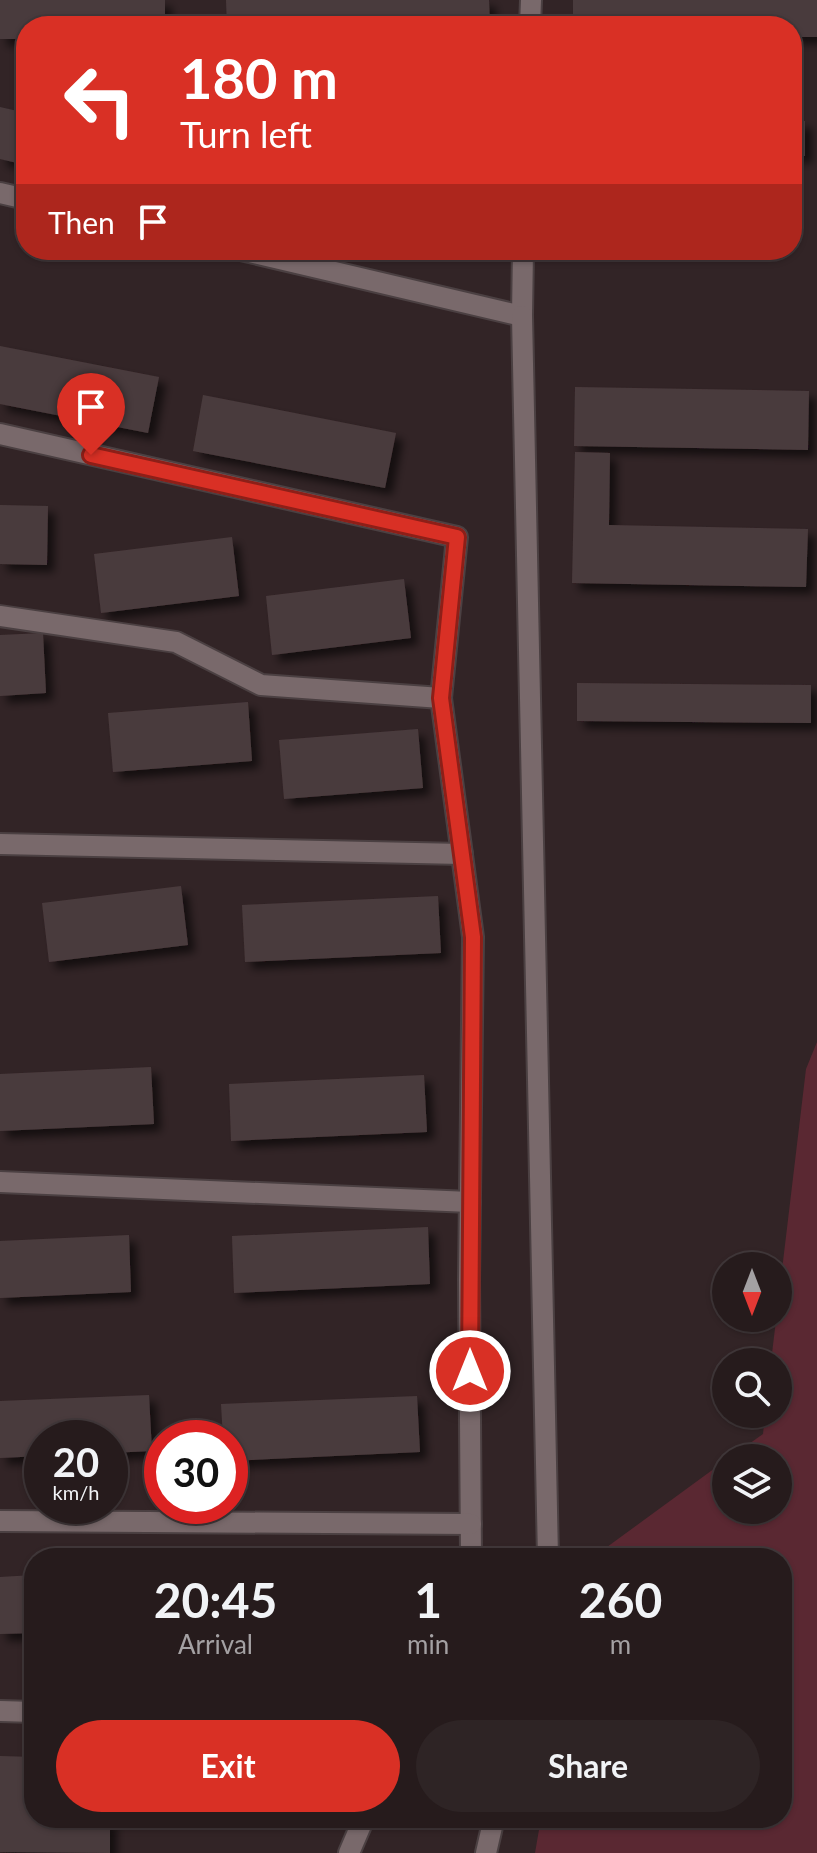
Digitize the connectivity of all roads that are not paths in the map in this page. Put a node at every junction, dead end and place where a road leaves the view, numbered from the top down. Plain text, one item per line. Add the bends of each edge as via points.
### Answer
1 (284, 260) edge
2 (523, 260) edge
3 (522, 316) junction
4 (0, 434) edge
5 (0, 616) edge
6 (441, 698) junction
7 (0, 844) edge
8 (462, 854) junction
9 (0, 1182) edge
10 (470, 1202) junction
11 (0, 1521) edge
12 (471, 1524) junction
13 (471, 1548) edge
14 (548, 1548) edge
15 (0, 1711) edge
16 (24, 1712) edge
17 (360, 1828) edge
18 (492, 1828) edge
19 (349, 1853) edge
20 (486, 1853) edge

1 - 3 street
2 - 3 street
3 - 14 street
4 - 6 street via 457,537
5 - 6 street via 176,642 261,685
6 - 8 street
7 - 8 street
8 - 10 street via 473,937
9 - 10 street
10 - 12 street
11 - 12 street
12 - 13 street
15 - 16 street
17 - 19 street
18 - 20 street

